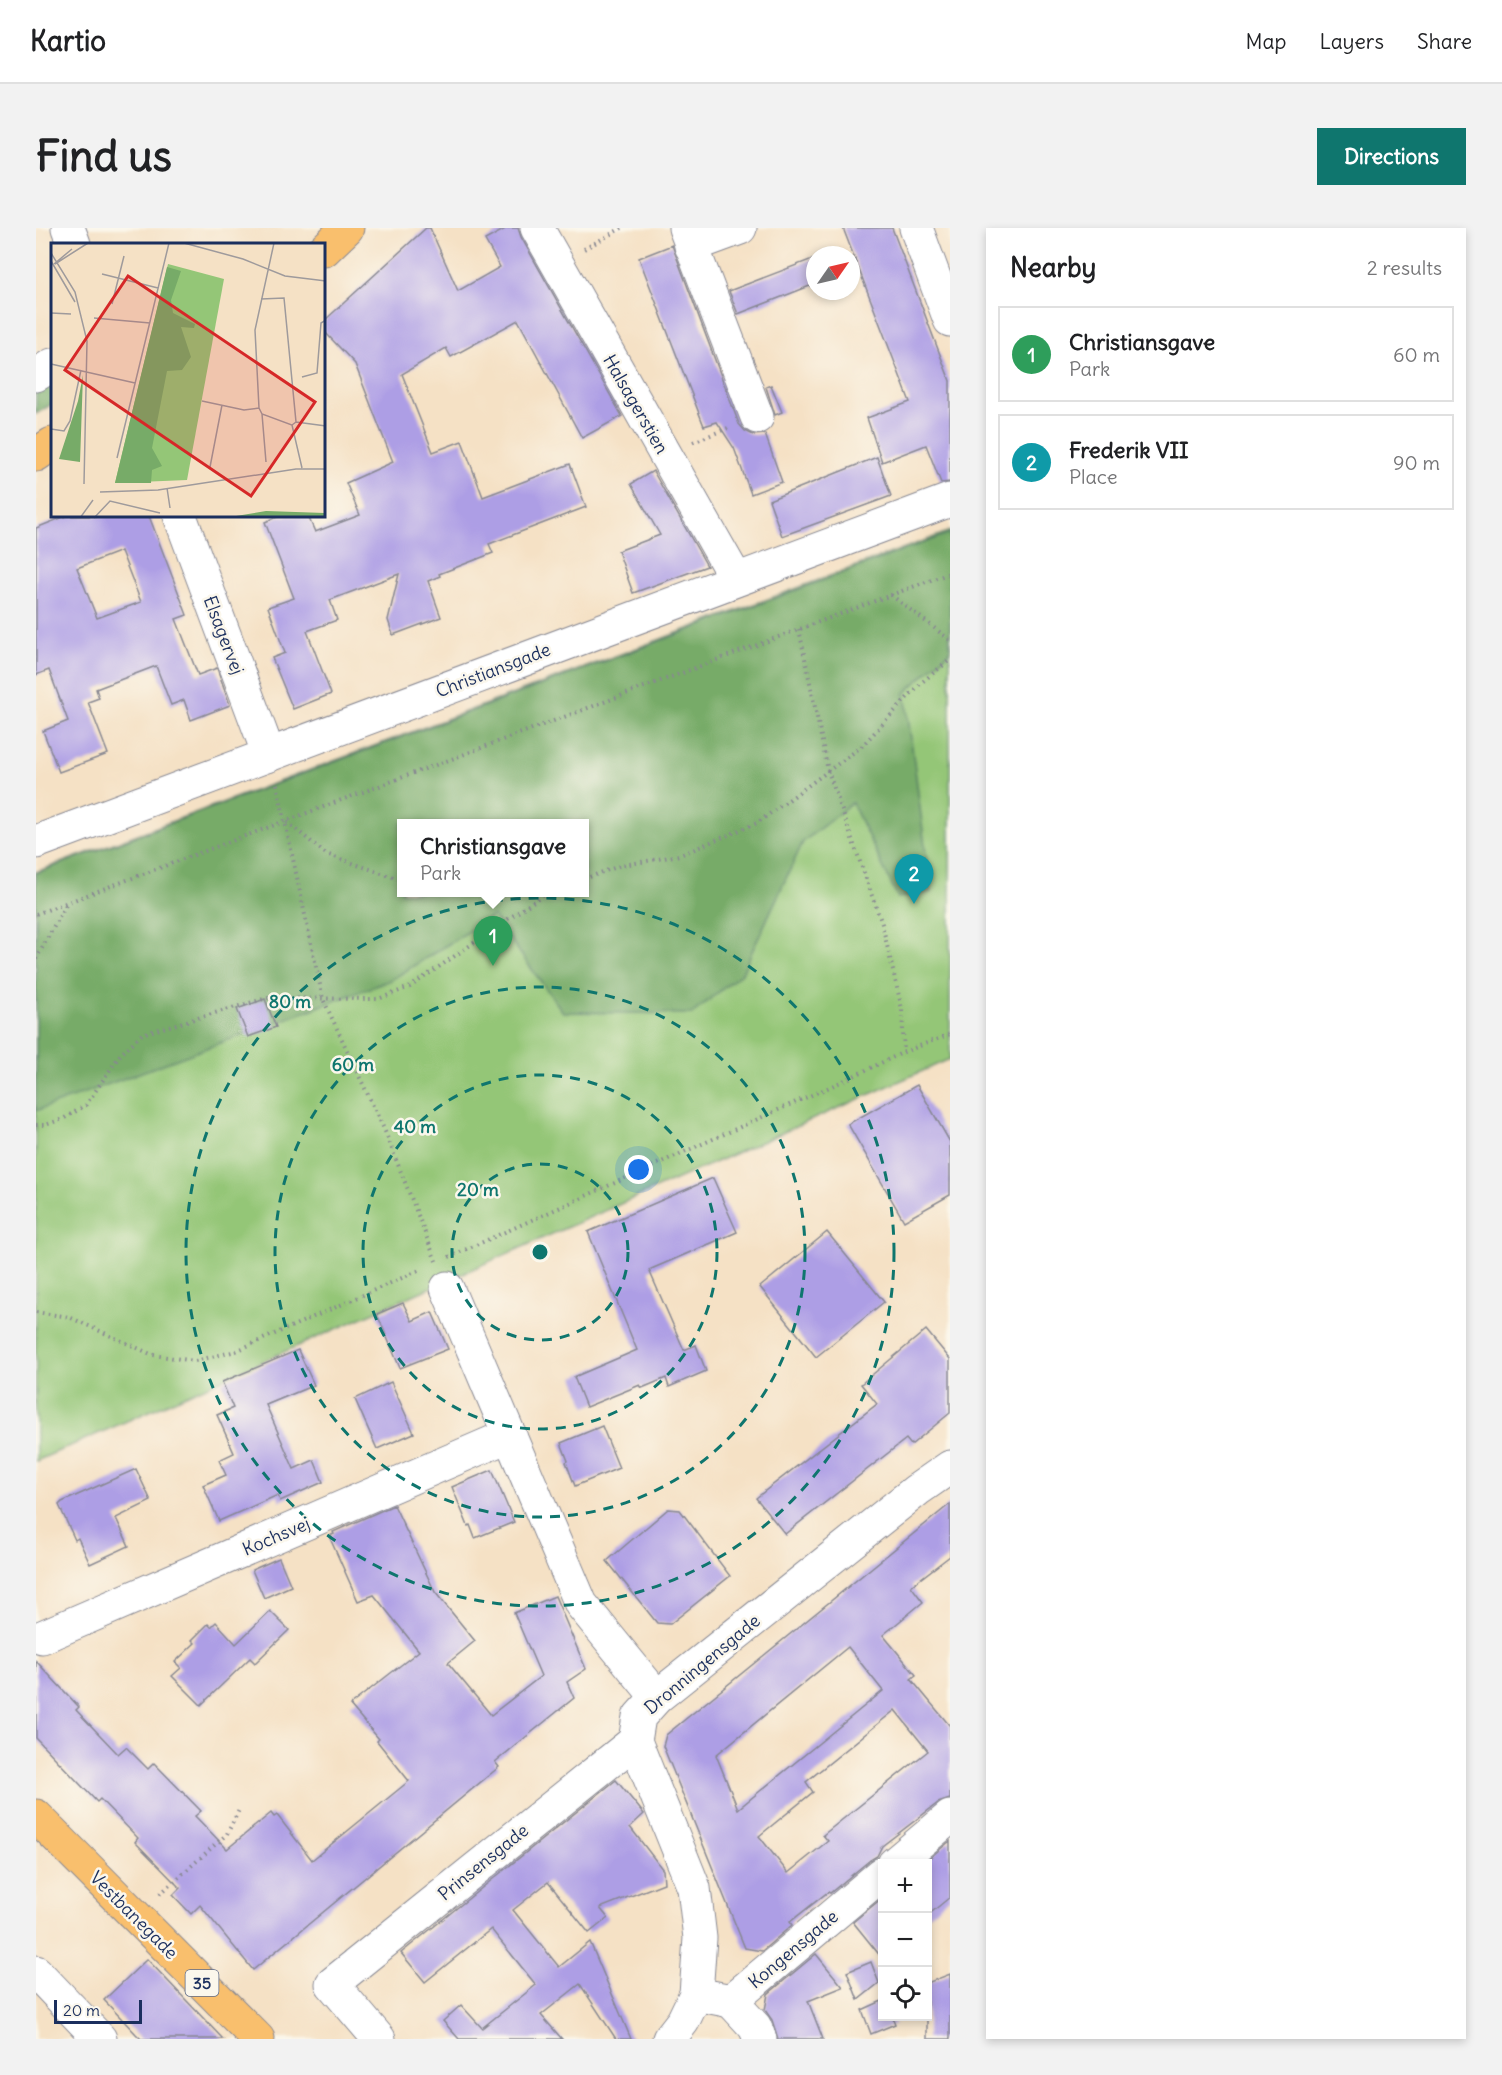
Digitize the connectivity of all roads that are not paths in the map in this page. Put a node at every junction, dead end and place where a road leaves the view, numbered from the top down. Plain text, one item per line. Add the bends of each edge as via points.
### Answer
1 (68, 228) edge
2 (347, 228) edge
3 (537, 228) edge
4 (740, 228) edge
5 (916, 228) edge
6 (688, 237) edge
7 (74, 243) edge
8 (326, 248) edge
9 (950, 320) edge
10 (51, 366) edge
11 (36, 375) edge
12 (757, 417) road end
13 (51, 445) edge
14 (36, 455) edge
15 (950, 500) edge
16 (181, 518) edge
17 (736, 579) junction
18 (269, 755) junction
19 (36, 842) edge
20 (448, 1273) road end
21 (510, 1435) junction
22 (950, 1467) edge
23 (42, 1637) dead end
24 (657, 1697) junction
25 (635, 1741) junction
26 (36, 1816) edge
27 (950, 1817) edge
28 (899, 1859) edge
29 (878, 1877) edge
30 (36, 1972) edge
31 (696, 1994) junction
32 (731, 2001) junction
33 (100, 2039) edge
34 (258, 2039) edge
35 (379, 2039) edge
36 (669, 2039) edge
37 (760, 2039) edge

1 - 7 street
2 - 8 main road
3 - 17 street, Halsagerstien
4 - 6 street
5 - 9 street
6 - 12 street
10 - 11 street
13 - 14 main road
15 - 17 street, Christiansgade
16 - 18 street, Elsagervej
17 - 18 street, Christiansgade
18 - 19 street, Christiansgade
20 - 21 street
21 - 23 street, Kochsvej
21 - 24 street via 581,1604
22 - 24 street, Dronningensgade
24 - 25 street, Dronningensgade via 639,1717
25 - 31 street via 694,1888 700,1938
25 - 35 street, Prinsensgade via 332,1984
26 - 34 main road, Vestbanegade / 35
27 - 28 street
29 - 32 street, Kongensgade
30 - 33 street
31 - 32 street, Kongensgade
31 - 36 street
32 - 37 street via 755,2027

